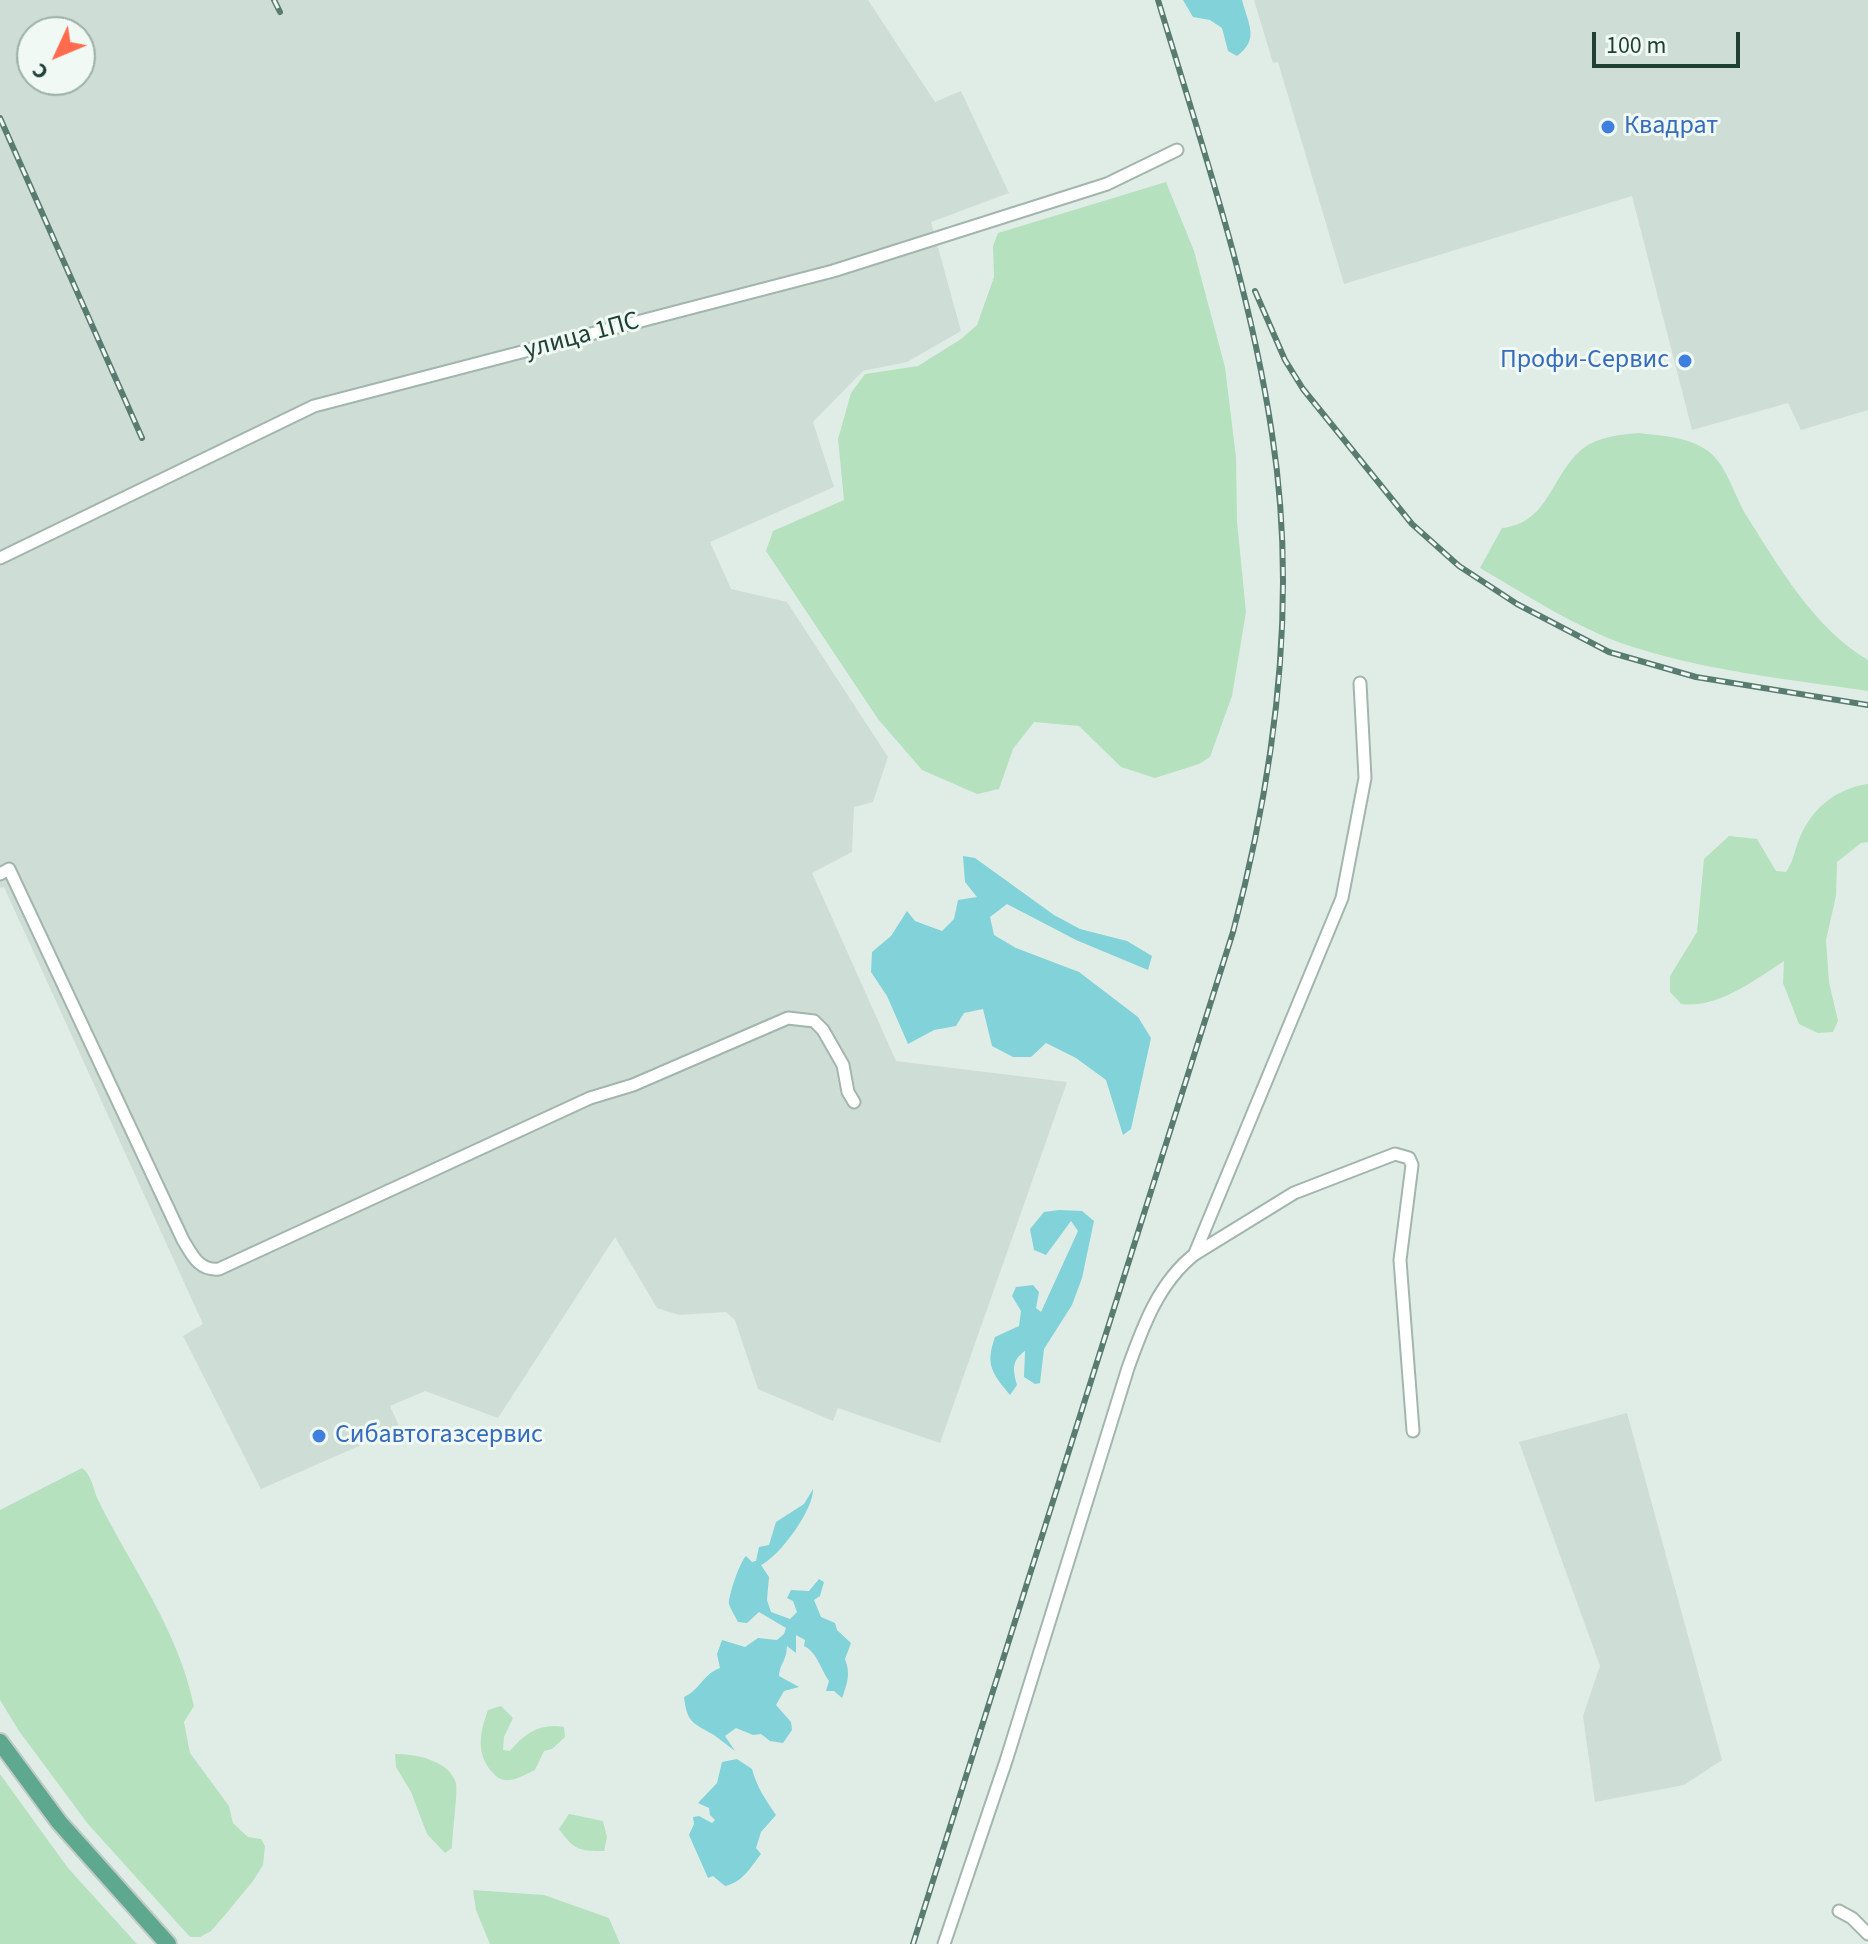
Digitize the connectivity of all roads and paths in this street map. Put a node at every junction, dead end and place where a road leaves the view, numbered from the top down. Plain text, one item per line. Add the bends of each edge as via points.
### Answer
1 (1177, 150) dead end
2 (0, 558) edge
3 (1360, 683) dead end
4 (0, 874) edge
5 (854, 1102) dead end
6 (1195, 1254) junction
7 (1413, 1431) dead end
8 (0, 1742) edge
9 (1839, 1911) dead end
10 (1868, 1934) edge
11 (168, 1944) edge
12 (944, 1944) edge

1 - 2 street, улица 1ПС via 1107,184 833,271 314,406
3 - 6 street via 1365,778 1342,898
4 - 5 street via 9,869 183,1240 209,1270 590,1098 633,1085 788,1018 814,1021 823,1030 843,1065
6 - 7 street via 1294,1193 1395,1154 1409,1158 1400,1260
6 - 12 street via 1171,1276 1139,1338
8 - 11 main road via 59,1822
9 - 10 street

